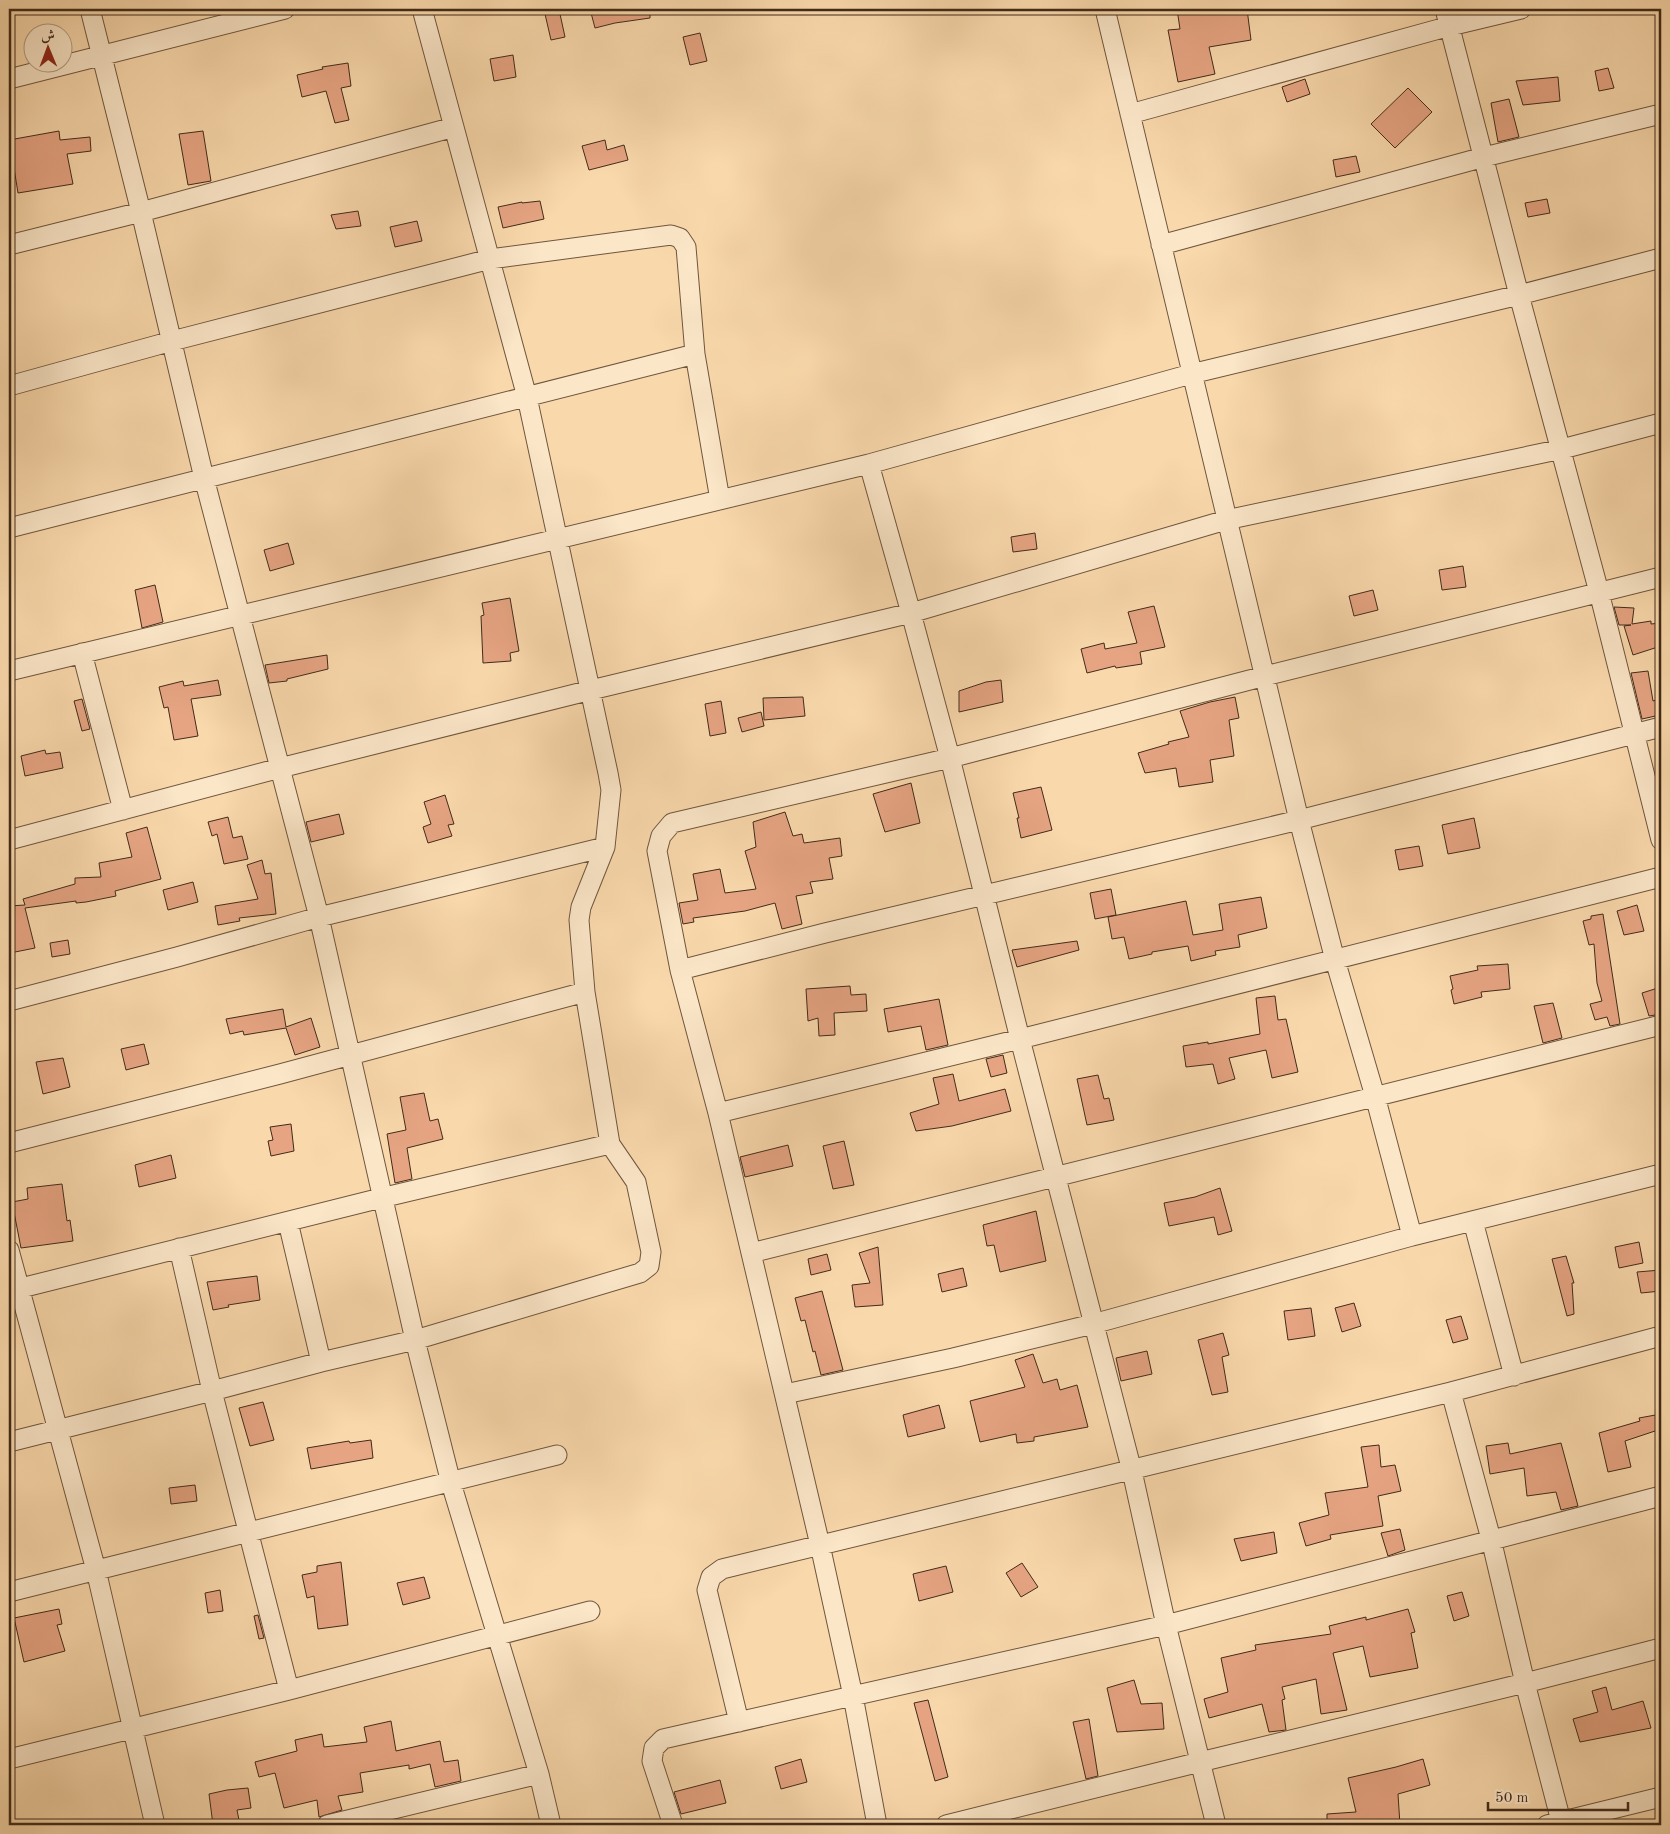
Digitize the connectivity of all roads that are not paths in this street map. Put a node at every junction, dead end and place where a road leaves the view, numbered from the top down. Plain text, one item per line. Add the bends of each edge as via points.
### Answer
1 (90, 9) edge
2 (285, 9) edge
3 (422, 9) edge
4 (1105, 9) edge
5 (1521, 9) edge
6 (1448, 17) edge
7 (103, 54) junction
8 (9, 79) edge
9 (1130, 114) junction
10 (1661, 114) edge
11 (454, 127) junction
12 (1484, 157) junction
13 (141, 212) junction
14 (9, 245) edge
15 (1161, 246) junction
16 (1661, 258) edge
17 (490, 259) junction
18 (1519, 295) junction
19 (172, 341) junction
20 (696, 354) junction
21 (1191, 374) junction
22 (9, 386) edge
23 (528, 397) junction
24 (1661, 423) edge
25 (1562, 449) junction
26 (869, 464) junction
27 (204, 478) junction
28 (720, 500) junction
29 (1226, 520) junction
30 (9, 528) edge
31 (557, 540) junction
32 (1661, 578) edge
33 (1599, 592) junction
34 (911, 613) junction
35 (240, 615) junction
36 (82, 653) junction
37 (9, 671) edge
38 (1265, 676) junction
39 (591, 690) junction
40 (1661, 727) edge
41 (1634, 734) junction
42 (950, 758) junction
43 (280, 768) junction
44 (123, 810) junction
45 (1299, 820) junction
46 (9, 840) edge
47 (1661, 840) edge
48 (605, 846) junction
49 (1661, 878) edge
50 (984, 896) junction
51 (319, 917) junction
52 (1335, 960) junction
53 (680, 970) junction
54 (585, 992) junction
55 (9, 1001) edge
56 (1661, 1025) edge
57 (1020, 1039) junction
58 (352, 1055) junction
59 (1375, 1096) junction
60 (718, 1113) junction
61 (9, 1143) edge
62 (610, 1144) junction
63 (1661, 1174) edge
64 (1055, 1177) junction
65 (382, 1198) junction
66 (1473, 1221) junction
67 (288, 1222) junction
68 (1412, 1236) junction
69 (179, 1248) junction
70 (9, 1250) edge
71 (751, 1253) junction
72 (14, 1290) edge
73 (1094, 1324) junction
74 (1661, 1336) edge
75 (414, 1340) junction
76 (321, 1362) junction
77 (1514, 1376) junction
78 (212, 1392) junction
79 (1451, 1392) junction
80 (785, 1394) junction
81 (58, 1430) junction
82 (9, 1442) edge
83 (557, 1456) dead end
84 (1132, 1471) junction
85 (452, 1483) junction
86 (1661, 1496) edge
87 (248, 1533) junction
88 (1491, 1539) junction
89 (820, 1545) junction
90 (96, 1570) junction
91 (9, 1592) edge
92 (590, 1611) dead end
93 (1166, 1624) junction
94 (497, 1636) junction
95 (1661, 1648) edge
96 (1525, 1683) junction
97 (289, 1690) junction
98 (853, 1696) junction
99 (739, 1722) junction
100 (132, 1729) junction
101 (9, 1759) edge
102 (1200, 1762) junction
103 (539, 1774) junction
104 (1661, 1797) edge
105 (1557, 1824) edge
106 (155, 1825) edge
107 (328, 1825) edge
108 (551, 1825) edge
109 (672, 1825) edge
110 (877, 1825) edge
111 (946, 1825) edge
112 (1216, 1825) edge

1 - 7 street
2 - 7 street
3 - 11 street
4 - 9 street
5 - 6 street
6 - 9 street
6 - 12 street
7 - 8 street
7 - 13 street
9 - 15 street
10 - 12 street
11 - 13 street
11 - 17 street
12 - 15 street
12 - 18 street
13 - 14 street
13 - 19 street
15 - 21 street
16 - 18 street
17 - 19 street
17 - 20 street via 671,234 680,238 686,247
17 - 23 street
18 - 21 street
18 - 25 street
19 - 22 street
19 - 27 street
20 - 23 street
20 - 28 street
21 - 26 street
21 - 29 street
23 - 27 street
23 - 31 street
24 - 25 street
25 - 29 street
25 - 33 street
26 - 28 street
26 - 34 street
27 - 30 street
27 - 35 street
28 - 31 street
29 - 34 street
29 - 38 street
31 - 35 street
31 - 39 street
32 - 33 street
33 - 38 street
33 - 41 street
34 - 39 street
34 - 42 street
35 - 36 street
35 - 43 street
36 - 37 street
36 - 44 street
38 - 42 street
38 - 45 street
39 - 43 street
39 - 48 street via 610,790
40 - 41 street
41 - 45 street
41 - 47 street
42 - 50 street
42 - 53 street via 672,823 661,836 657,851
43 - 44 street
43 - 51 street
44 - 46 street
45 - 50 street
45 - 52 street
48 - 51 street
48 - 54 street via 580,914
49 - 52 street
50 - 53 street
50 - 57 street
51 - 55 street
51 - 58 street
52 - 57 street
52 - 59 street
53 - 60 street
54 - 58 street
54 - 62 street
56 - 59 street
57 - 60 street
57 - 64 street
58 - 61 street
58 - 65 street
59 - 64 street
59 - 68 street
60 - 71 street
62 - 65 street
62 - 75 street via 636,1182 651,1252 649,1266 640,1274
63 - 66 street
64 - 71 street
64 - 73 street
65 - 67 street
65 - 75 street
66 - 68 street
66 - 77 street
67 - 69 street
67 - 76 street
68 - 73 street
69 - 72 street
69 - 78 street
70 - 72 street
71 - 80 street
72 - 81 street
73 - 80 street
73 - 84 street
74 - 77 street
75 - 76 street
75 - 85 street
76 - 78 street
77 - 79 street
78 - 81 street
78 - 87 street
79 - 84 street
79 - 88 street
80 - 89 street
81 - 82 street
81 - 90 street
83 - 85 street
84 - 89 street
84 - 93 street
85 - 87 street
85 - 94 street
86 - 88 street
87 - 90 street
87 - 97 street
88 - 93 street
88 - 96 street
89 - 98 street
89 - 99 street via 722,1569 711,1577 707,1590
90 - 91 street
90 - 100 street
92 - 94 street
93 - 98 street
93 - 102 street
94 - 97 street
94 - 103 street
95 - 96 street
96 - 102 street
96 - 105 street
97 - 100 street
98 - 99 street
98 - 110 street
99 - 109 street via 663,1739 654,1748 652,1761
100 - 101 street
100 - 106 street
102 - 111 street
102 - 112 street
103 - 107 street
103 - 108 street
104 - 105 street

